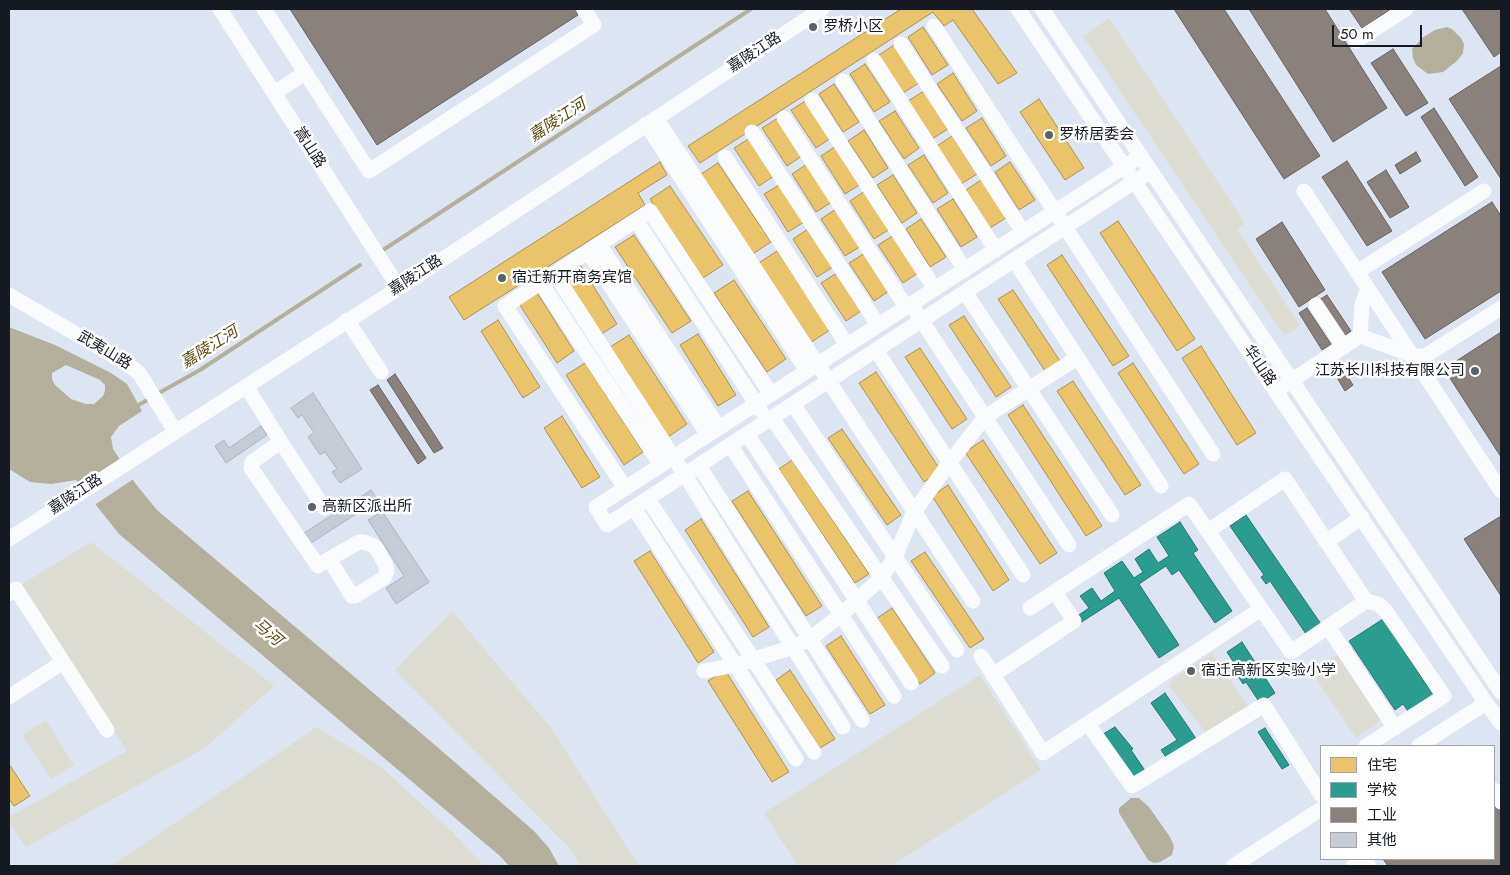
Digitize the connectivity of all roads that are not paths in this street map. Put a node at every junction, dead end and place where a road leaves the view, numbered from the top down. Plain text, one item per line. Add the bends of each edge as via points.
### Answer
1 (220, 9) edge
2 (264, 9) edge
3 (584, 9) edge
4 (822, 9) edge
5 (1018, 9) edge
6 (1042, 9) edge
7 (1406, 9) edge
8 (934, 26) dead end
9 (1356, 41) dead end
10 (901, 44) dead end
11 (874, 60) dead end
12 (305, 73) junction
13 (843, 80) dead end
14 (274, 94) junction
15 (812, 100) dead end
16 (784, 118) dead end
17 (651, 121) junction
18 (752, 132) dead end
19 (1141, 156) junction
20 (725, 157) dead end
21 (1124, 167) junction
22 (1151, 171) junction
23 (1134, 181) junction
24 (1484, 190) dead end
25 (1304, 191) dead end
26 (1055, 212) junction
27 (636, 220) junction
28 (1065, 227) junction
29 (1023, 232) junction
30 (594, 248) junction
31 (996, 250) junction
32 (1014, 260) junction
33 (965, 270) junction
34 (1357, 272) junction
35 (555, 274) junction
36 (541, 283) junction
37 (399, 288) junction
38 (935, 289) junction
39 (1368, 290) junction
40 (965, 292) junction
41 (9, 295) edge
42 (1316, 305) dead end
43 (909, 306) junction
44 (1501, 308) edge
45 (347, 320) junction
46 (922, 320) junction
47 (878, 326) junction
48 (1360, 336) junction
49 (847, 345) junction
50 (1344, 347) junction
51 (876, 350) junction
52 (1411, 354) junction
53 (1077, 358) junction
54 (812, 368) junction
55 (381, 372) dead end
56 (1292, 380) junction
57 (828, 381) junction
58 (246, 386) junction
59 (1029, 389) junction
60 (1276, 391) junction
61 (771, 394) junction
62 (757, 403) junction
63 (792, 404) junction
64 (985, 417) junction
65 (770, 419) junction
66 (175, 431) junction
67 (713, 431) junction
68 (746, 434) junction
69 (279, 439) junction
70 (730, 445) junction
71 (1212, 454) dead end
72 (667, 461) junction
73 (950, 462) junction
74 (699, 466) junction
75 (685, 475) junction
76 (1161, 486) dead end
77 (624, 488) junction
78 (1501, 492) edge
79 (648, 498) junction
80 (324, 508) dead end
81 (634, 508) junction
82 (914, 512) junction
83 (1112, 515) dead end
84 (1362, 517) junction
85 (1208, 531) junction
86 (9, 539) edge
87 (1326, 542) junction
88 (1069, 545) dead end
89 (895, 557) junction
90 (329, 559) dead end
91 (1024, 575) dead end
92 (882, 578) junction
93 (1055, 592) junction
94 (9, 594) edge
95 (857, 601) junction
96 (973, 601) dead end
97 (1366, 601) junction
98 (1030, 608) dead end
99 (1261, 609) junction
100 (841, 615) junction
101 (1328, 627) junction
102 (810, 639) junction
103 (793, 647) junction
104 (957, 650) dead end
105 (981, 656) dead end
106 (753, 660) junction
107 (63, 662) junction
108 (736, 665) junction
109 (942, 666) dead end
110 (704, 671) dead end
111 (993, 675) junction
112 (911, 683) dead end
113 (1501, 692) edge
114 (894, 696) dead end
115 (9, 697) edge
116 (1486, 703) junction
117 (862, 720) dead end
118 (1501, 723) edge
119 (1088, 724) junction
120 (843, 727) dead end
121 (1395, 728) junction
122 (107, 730) dead end
123 (1368, 745) edge
124 (1421, 745) edge
125 (814, 752) dead end
126 (796, 759) dead end
127 (1317, 778) edge
128 (1320, 791) edge
129 (1320, 810) edge
130 (1233, 866) edge

1 - 14 street, 嵩山路
2 - 12 street
3 - 12 street via 594,25 369,171
4 - 17 street, 嘉陵江路
5 - 21 street, 华山路
6 - 19 street, 华山路
7 - 9 street
8 - 26 street
10 - 29 street
11 - 31 street
12 - 14 street
13 - 33 street
14 - 37 street, 嵩山路
15 - 38 street
16 - 43 street
17 - 37 street, 嘉陵江路
17 - 54 street
18 - 47 street
19 - 21 street
19 - 22 street, 华山路
20 - 49 street
21 - 23 street, 华山路
21 - 26 street
22 - 23 street
22 - 56 street, 华山路
23 - 28 street
23 - 60 street, 华山路
24 - 34 street
25 - 34 street
26 - 28 street
26 - 29 street
27 - 30 street
27 - 61 street via 650,211
27 - 62 street
28 - 32 street
28 - 71 street
29 - 31 street
30 - 35 street
30 - 67 street
31 - 33 street
32 - 40 street
32 - 53 street
33 - 38 street
34 - 39 street
35 - 36 street
35 - 72 street
36 - 72 street
36 - 77 street via 505,306
37 - 45 street, 嘉陵江路
38 - 43 street
39 - 48 street via 1362,304
39 - 52 street
40 - 46 street
40 - 59 street
41 - 66 street, 武夷山路 via 139,373
42 - 50 street
43 - 46 street
43 - 47 street
44 - 52 street via 1424,356
45 - 55 street
45 - 58 street, 嘉陵江路
46 - 51 street
46 - 64 street
47 - 49 street
48 - 50 street
48 - 52 street
49 - 54 street
50 - 56 street
51 - 57 street
51 - 73 street
52 - 78 street
53 - 59 street
53 - 76 street
54 - 57 street
54 - 61 street
56 - 60 street
56 - 113 street, 华山路
57 - 63 street
57 - 82 street
58 - 66 street, 嘉陵江路
58 - 69 street
59 - 64 street
59 - 83 street
60 - 84 street, 华山路
61 - 62 street
62 - 65 street
62 - 67 street
63 - 65 street
63 - 89 street
64 - 73 street
64 - 88 street
65 - 68 street
65 - 92 street
66 - 86 street, 嘉陵江路
67 - 72 street
68 - 70 street
68 - 95 street
69 - 80 street
69 - 90 street via 276,445 252,462 251,468 318,566
70 - 74 street
70 - 100 street
72 - 75 street
72 - 77 street
73 - 82 street
73 - 91 street
74 - 75 street
74 - 102 street
75 - 79 street
75 - 103 street
77 - 81 street via 596,507 607,525
79 - 81 street
79 - 106 street
81 - 108 street
82 - 89 street
82 - 96 street
84 - 87 street
84 - 116 street, 华山路
85 - 87 street via 1285,479
85 - 93 street via 1189,504
85 - 99 street
87 - 97 street
89 - 92 street
89 - 104 street
92 - 95 street
92 - 109 street
93 - 98 street
93 - 111 street via 1074,622
94 - 107 street via 16,589
95 - 100 street
95 - 112 street
97 - 101 street
97 - 121 street via 1385,610 1444,696
99 - 101 street via 1291,652
99 - 119 street
100 - 102 street
100 - 114 street
101 - 121 street
102 - 103 street
102 - 117 street
103 - 106 street
103 - 120 street
105 - 111 street
106 - 108 street
106 - 125 street
107 - 115 street
107 - 122 street
108 - 110 street
108 - 126 street
111 - 119 street via 1043,753
116 - 118 street, 华山路
116 - 124 street
119 - 127 street via 1132,786 1264,706
121 - 123 street
127 - 128 street
129 - 130 street

